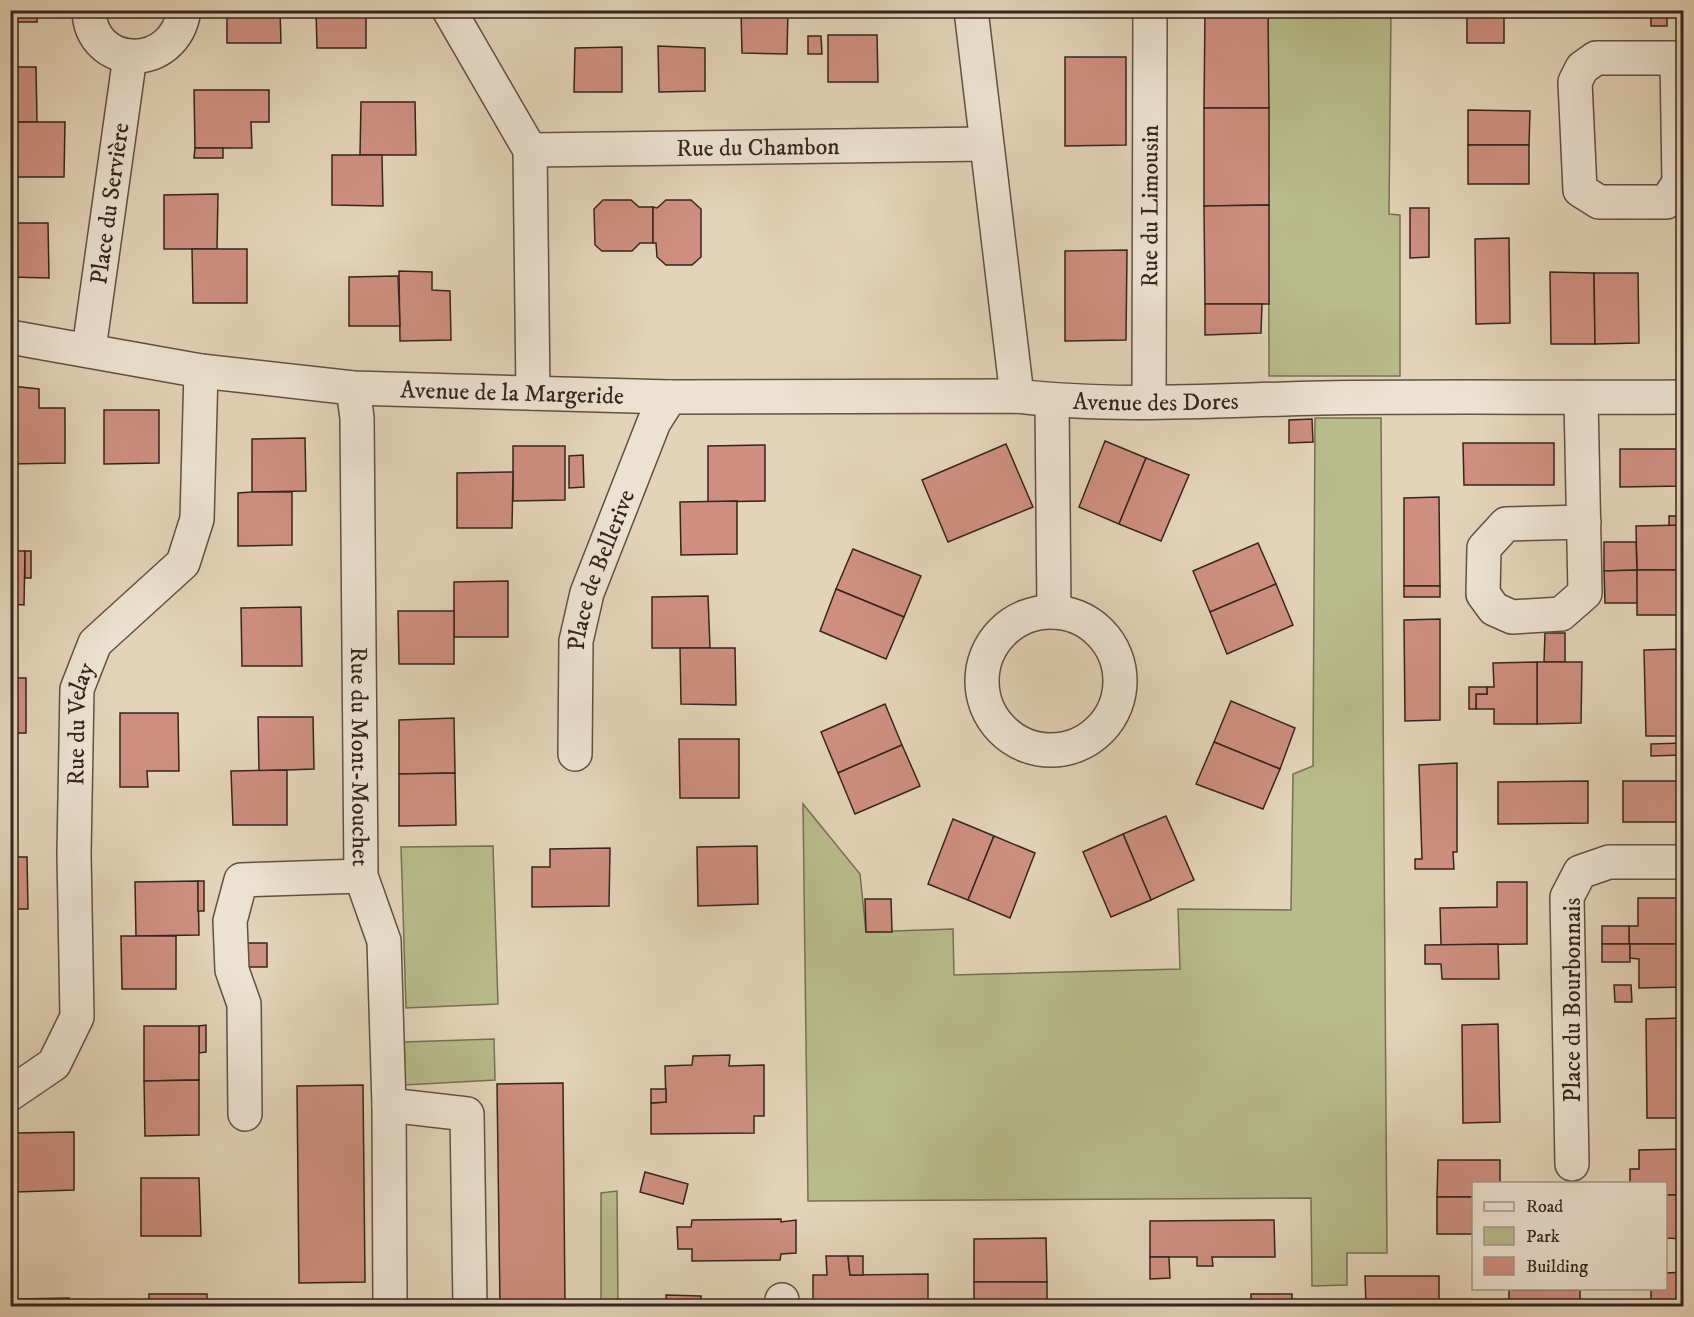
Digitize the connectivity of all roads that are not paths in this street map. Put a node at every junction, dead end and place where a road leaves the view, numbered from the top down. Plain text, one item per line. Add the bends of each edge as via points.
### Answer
1 (89, 10) edge
2 (184, 10) edge
3 (448, 10) edge
4 (971, 10) edge
5 (1150, 10) edge
6 (129, 56) junction
7 (1680, 58) edge
8 (986, 144) junction
9 (531, 150) junction
10 (10, 337) edge
11 (89, 349) junction
12 (201, 371) junction
13 (353, 388) junction
14 (533, 393) junction
15 (1017, 396) junction
16 (670, 397) junction
17 (1581, 398) junction
18 (1683, 398) edge
19 (1052, 400) junction
20 (1149, 401) junction
21 (1584, 522) dead end
22 (1054, 612) junction
23 (575, 754) dead end
24 (1683, 862) edge
25 (362, 876) junction
26 (10, 1094) edge
27 (389, 1105) junction
28 (245, 1114) dead end
29 (1572, 1164) dead end
30 (390, 1306) edge
31 (470, 1306) edge

1 - 6 street via 93,29 102,42
2 - 6 street via 181,27 172,41 146,56
3 - 9 street
4 - 8 street
5 - 20 street, Rue du Limousin
6 - 11 street, Place du Servière
7 - 7 street via 1596,58 1582,68 1575,82 1580,190 1599,202 1666,202 1679,183
8 - 9 street, Rue du Chambon
8 - 15 street
9 - 14 street
10 - 11 street, Avenue de la Margeride
11 - 12 street, Avenue de la Margeride
12 - 13 street, Avenue de la Margeride
12 - 26 street, Rue du Velay via 197,519 183,563 95,643 77,689 77,1017 54,1064
13 - 14 street, Avenue de la Margeride
13 - 25 street, Rue du Mont-Mouchet via 357,418
14 - 16 street, Avenue de la Margeride
15 - 16 street, Avenue de la Margeride
15 - 19 street, Avenue des Dores
16 - 23 street, Place de Bellerive via 654,422 587,593 576,641
17 - 18 street, Avenue des Dores
17 - 20 street, Avenue des Dores
17 - 21 street
19 - 20 street, Avenue des Dores
19 - 22 street
22 - 22 street via 1031,615 1009,626 993,644 984,666 983,690 990,713 1004,732 1024,745 1048,750 1072,748 1091,738 1106,723 1121,683 1108,642 1094,626 1075,616
24 - 29 street, Place du Bourbonnais via 1609,862 1580,872 1567,897
25 - 27 street via 384,941
25 - 28 street, Rue du Mont-Mouchet via 241,880 230,921 232,970 244,1004
27 - 30 street
27 - 31 street via 467,1114

